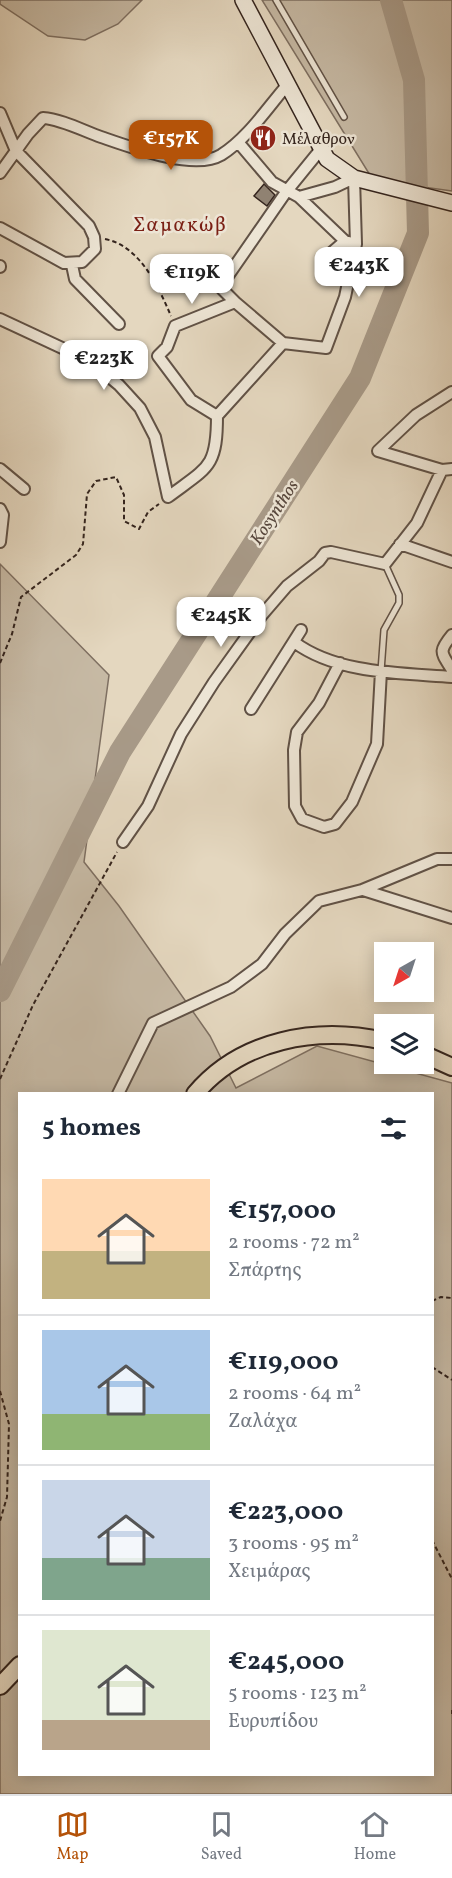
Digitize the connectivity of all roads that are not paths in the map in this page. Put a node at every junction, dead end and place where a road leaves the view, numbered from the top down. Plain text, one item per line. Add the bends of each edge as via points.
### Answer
1 (243, 0) edge
2 (276, 0) edge
3 (288, 84) junction
4 (0, 113) edge
5 (344, 117) dead end
6 (238, 142) junction
7 (321, 149) junction
8 (16, 151) junction
9 (0, 173) edge
10 (354, 178) junction
11 (286, 192) junction
12 (299, 197) junction
13 (452, 203) edge
14 (0, 228) edge
15 (345, 242) junction
16 (356, 244) junction
17 (72, 264) junction
18 (348, 283) junction
19 (235, 302) junction
20 (0, 319) edge
21 (119, 324) dead end
22 (283, 343) junction
23 (452, 392) edge
24 (217, 416) junction
25 (0, 469) edge
26 (447, 469) edge
27 (24, 489) dead end
28 (0, 509) edge
29 (0, 542) edge
30 (400, 544) junction
31 (452, 562) edge
32 (385, 564) junction
33 (301, 630) dead end
34 (452, 635) edge
35 (294, 642) junction
36 (340, 663) junction
37 (452, 670) edge
38 (381, 671) junction
39 (452, 677) edge
40 (251, 709) dead end
41 (123, 842) road end
42 (452, 859) edge
43 (362, 890) junction
44 (452, 918) edge
45 (374, 1040) edge
46 (434, 1059) edge
47 (452, 1067) edge
48 (119, 1092) edge
49 (197, 1092) edge
50 (18, 1667) edge
51 (0, 1686) edge

1 - 3 main road
2 - 5 lane
3 - 6 street
3 - 7 main road
4 - 8 street
6 - 8 street via 220,155 196,162 130,147 44,118
6 - 11 street via 272,182
7 - 10 main road via 334,166
7 - 11 street
8 - 9 street
8 - 17 street via 89,226 95,249 90,256
10 - 12 street
10 - 13 main road
10 - 16 street
11 - 12 street
11 - 19 street via 223,283 222,289
12 - 15 street
14 - 17 street
15 - 16 street
15 - 18 street via 331,253 328,261
16 - 18 street
17 - 21 street via 75,279
18 - 22 street via 326,348
19 - 22 street
19 - 24 street via 175,326 160,353 160,359 191,400
20 - 24 street via 90,362 119,385 140,408 154,437 168,496 209,466 217,441
22 - 24 street
23 - 26 street via 416,416 378,451
25 - 27 street
26 - 30 street via 417,523
28 - 29 street
30 - 31 street
30 - 32 street
32 - 38 lane via 399,603 384,630
32 - 41 street via 325,553 287,586 203,699 181,734 148,806
33 - 35 street
34 - 37 street via 441,653
35 - 36 street
35 - 40 street
36 - 38 street
36 - 38 street via 319,703 297,732 294,750 296,806 302,819 324,826 335,824 352,802 376,744
38 - 39 street
42 - 43 street via 437,860
43 - 44 street
43 - 48 street via 319,901 285,934 262,964 231,987 153,1023
45 - 49 main road via 302,1036 270,1044 237,1057
46 - 47 main road
50 - 51 main road

